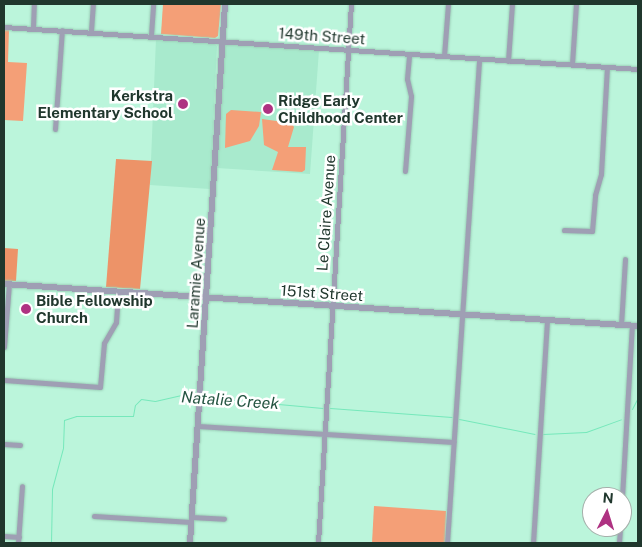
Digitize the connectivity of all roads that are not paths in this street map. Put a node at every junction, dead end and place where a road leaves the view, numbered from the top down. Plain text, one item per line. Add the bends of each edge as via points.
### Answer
1 (34, 4) edge
2 (93, 4) edge
3 (153, 4) edge
4 (225, 4) edge
5 (351, 4) edge
6 (448, 4) edge
7 (512, 4) edge
8 (576, 4) edge
9 (4, 26) edge
10 (33, 28) junction
11 (62, 30) junction
12 (91, 31) junction
13 (151, 35) junction
14 (223, 42) junction
15 (348, 50) junction
16 (409, 54) junction
17 (444, 56) junction
18 (479, 59) junction
19 (508, 61) junction
20 (572, 64) junction
21 (607, 68) junction
22 (638, 69) edge
23 (55, 129) dead end
24 (405, 171) dead end
25 (564, 230) dead end
26 (625, 259) dead end
27 (6, 284) edge
28 (118, 292) junction
29 (207, 298) junction
30 (333, 306) junction
31 (462, 314) junction
32 (547, 320) junction
33 (621, 325) junction
34 (635, 326) edge
35 (4, 347) edge
36 (4, 380) edge
37 (198, 426) junction
38 (325, 435) junction
39 (454, 442) junction
40 (4, 444) edge
41 (20, 445) dead end
42 (22, 486) dead end
43 (623, 487) edge
44 (94, 516) dead end
45 (191, 519) junction
46 (224, 519) dead end
47 (4, 536) edge
48 (18, 540) edge
49 (190, 543) edge
50 (318, 543) edge
51 (447, 543) edge
52 (533, 543) edge

1 - 10 street
2 - 12 street
3 - 13 street
4 - 14 street, Laramie Avenue
5 - 15 street, Le Claire Avenue
6 - 17 street
7 - 19 street
8 - 20 street
9 - 10 street, 149th Street
10 - 11 street, 149th Street
11 - 12 street, 149th Street
11 - 23 street
12 - 13 street, 149th Street
13 - 14 street, 149th Street
14 - 15 street, 149th Street
14 - 29 street, Laramie Avenue
15 - 16 street, 149th Street
15 - 30 street, Le Claire Avenue
16 - 17 street, 149th Street
16 - 24 street via 407,79 411,96
17 - 18 street, 149th Street
18 - 19 street, 149th Street
18 - 31 street
19 - 20 street, 149th Street
20 - 21 street, 149th Street
21 - 22 street, 149th Street
21 - 25 street via 601,174 594,195 592,232
26 - 33 street
27 - 28 street, 151st Street
27 - 35 street
28 - 29 street, 151st Street
28 - 36 street via 116,322 104,343 100,387
29 - 30 street, 151st Street
29 - 37 street, Laramie Avenue
30 - 31 street, 151st Street
30 - 38 street, Le Claire Avenue
31 - 32 street, 151st Street
31 - 39 street
32 - 33 street, 151st Street
32 - 52 street
33 - 34 street, 151st Street
34 - 43 street
37 - 38 street
37 - 45 street, Laramie Avenue
38 - 39 street
38 - 50 street, Le Claire Avenue
39 - 51 street
40 - 41 street
42 - 48 street
44 - 45 street
45 - 46 street
45 - 49 street, Laramie Avenue
47 - 48 street

